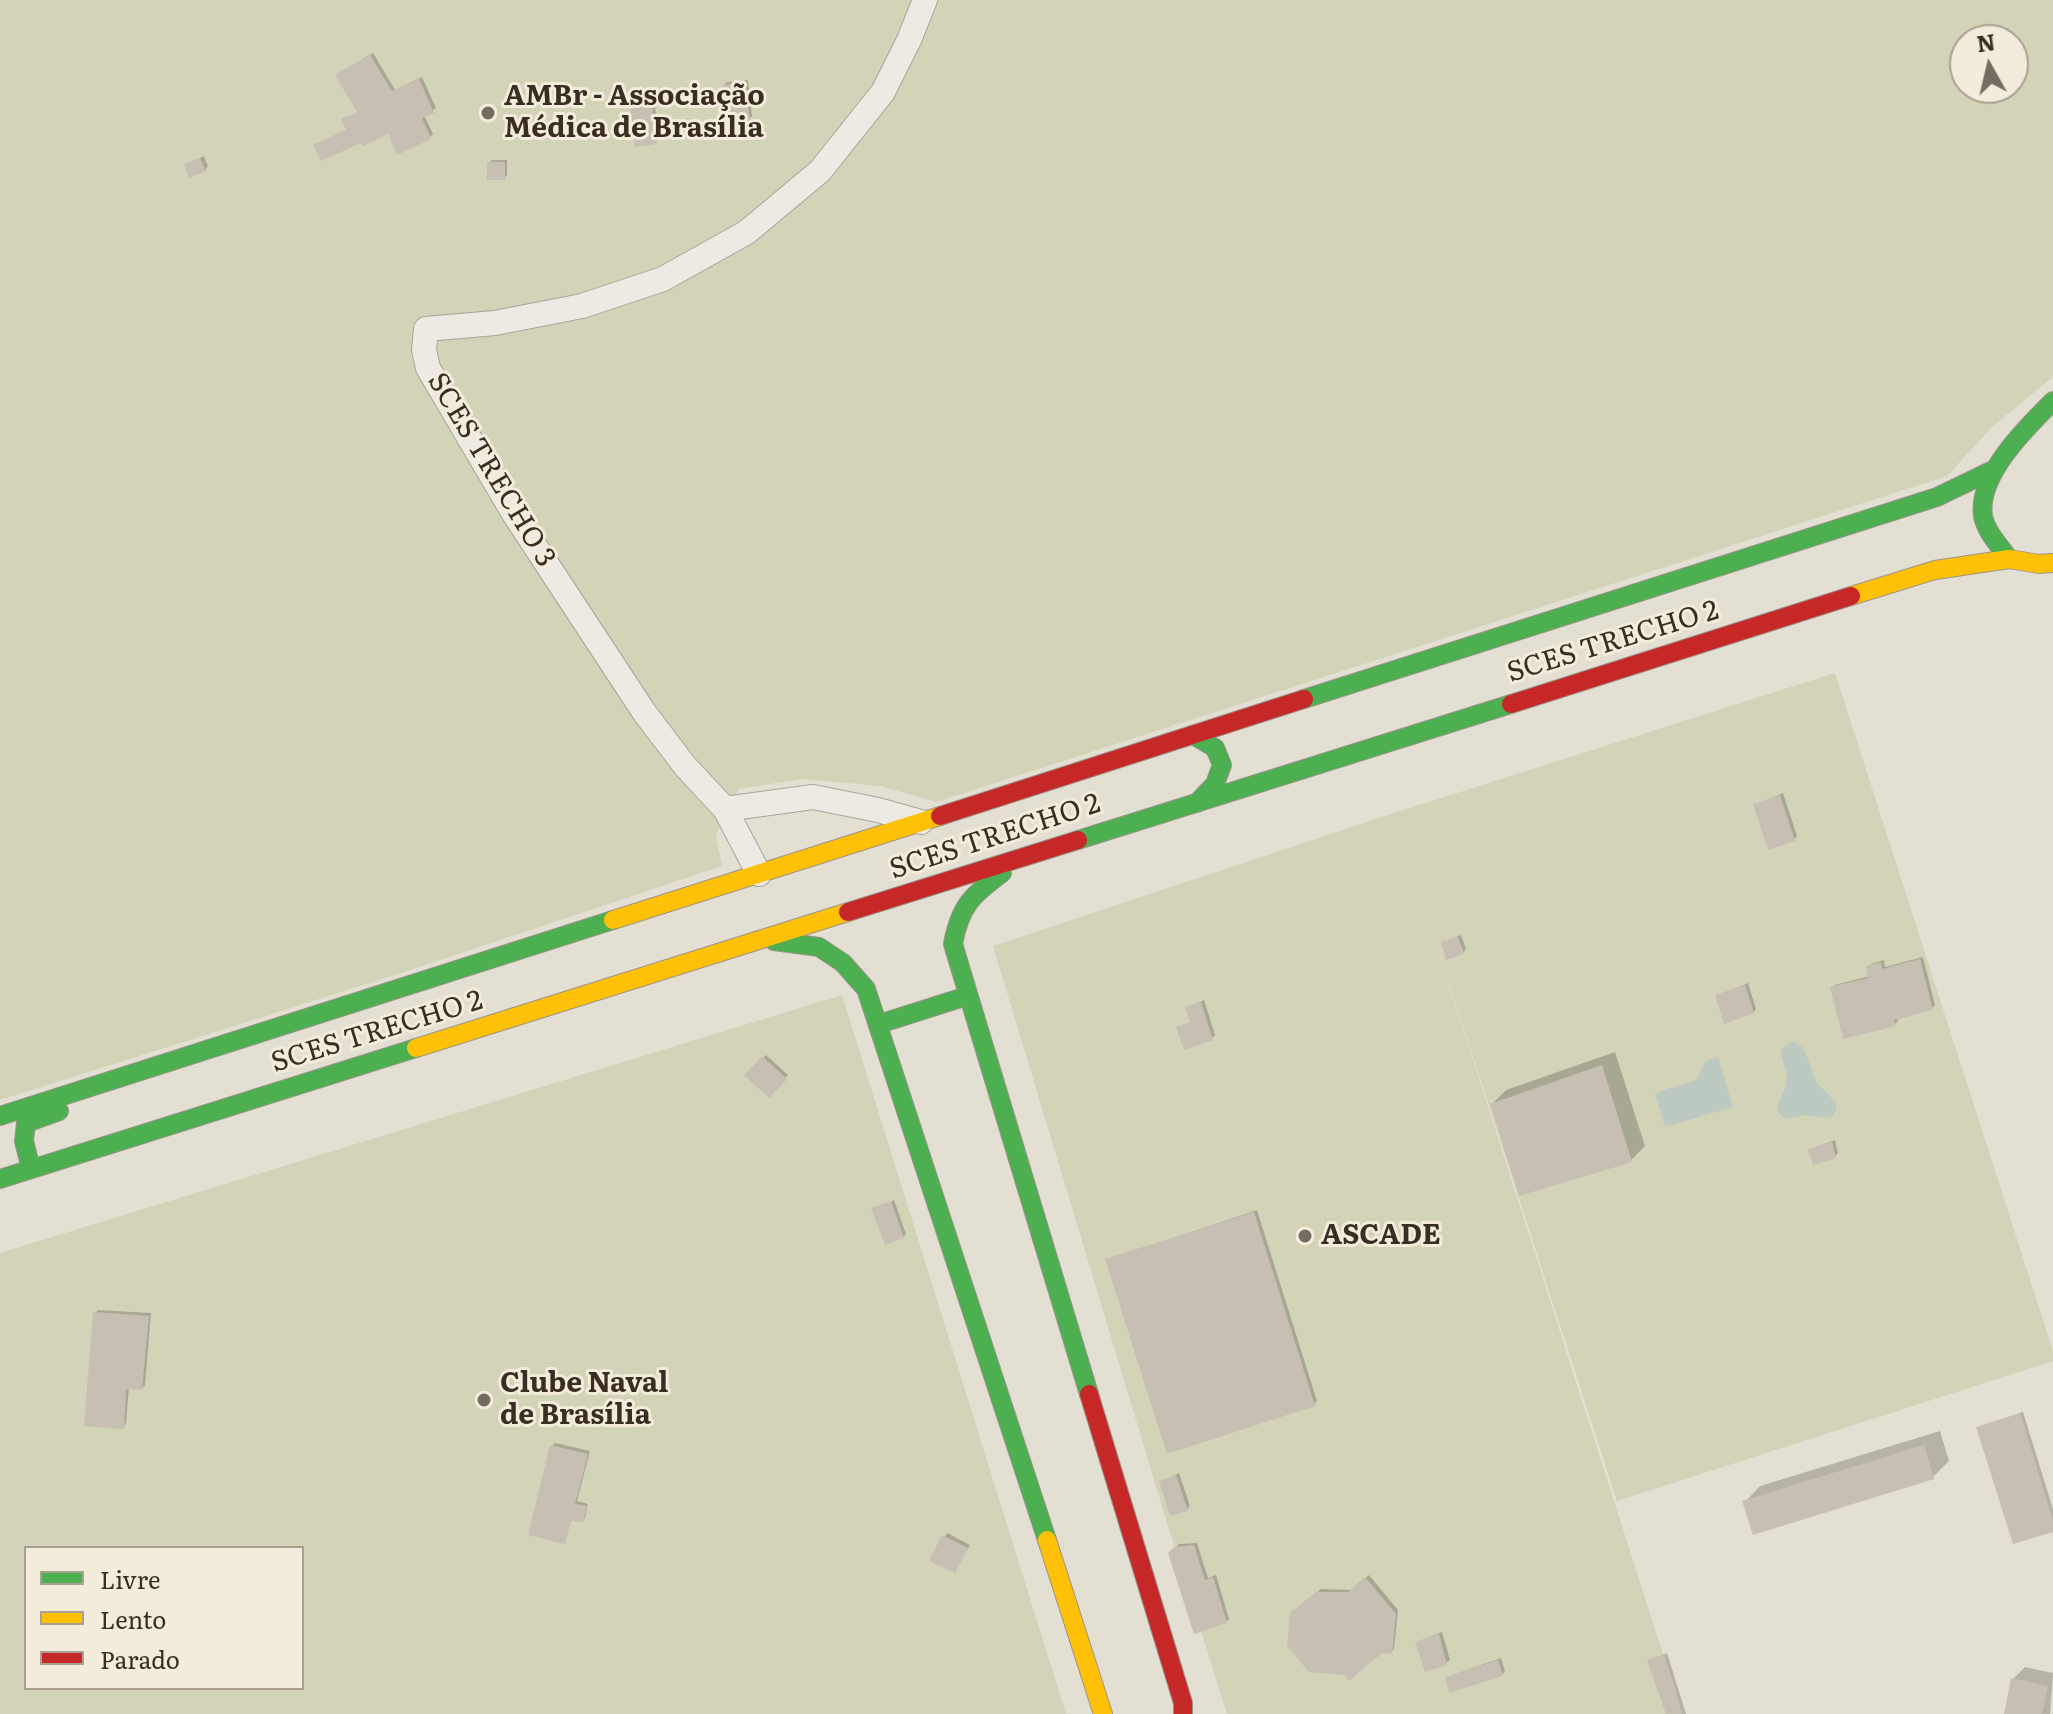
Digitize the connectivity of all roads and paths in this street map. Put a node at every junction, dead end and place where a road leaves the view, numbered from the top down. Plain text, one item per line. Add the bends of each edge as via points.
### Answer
1 (925, 0) edge
2 (2053, 401) edge
3 (1995, 469) junction
4 (2009, 559) junction
5 (2053, 563) edge
6 (1193, 735) junction
7 (1197, 803) junction
8 (725, 809) junction
9 (921, 822) junction
10 (1019, 859) junction
11 (759, 874) junction
12 (766, 939) junction
13 (967, 996) junction
14 (879, 1024) junction
15 (150, 1068) junction
16 (0, 1116) edge
17 (31, 1169) junction
18 (0, 1179) edge
19 (1103, 1714) edge
20 (1183, 1714) edge

1 - 8 street, SCES TRECHO 3 via 883,92 820,171 747,232 663,279 582,306 495,323 426,329 428,368 501,492 644,712
2 - 3 main road
3 - 4 main road via 1982,500 1984,517
3 - 6 main road, SCES TRECHO 2 via 1937,497
4 - 5 main road, SCES TRECHO 2
4 - 7 main road, SCES TRECHO 2 via 1935,570
6 - 7 main road via 1210,742 1221,766 1210,792
6 - 9 main road, SCES TRECHO 2
7 - 10 main road, SCES TRECHO 2
8 - 9 street via 813,797
8 - 11 street, SCES TRECHO 3
9 - 11 main road, SCES TRECHO 2
10 - 12 main road, SCES TRECHO 2
10 - 13 main road via 969,898 957,915 953,944
11 - 15 main road, SCES TRECHO 2
12 - 14 main road via 819,947 843,963 866,989
12 - 17 main road, SCES TRECHO 2
13 - 14 main road
13 - 20 main road
14 - 19 main road
15 - 16 main road, SCES TRECHO 2
15 - 17 main road via 139,1085 26,1123
17 - 18 main road, SCES TRECHO 2

